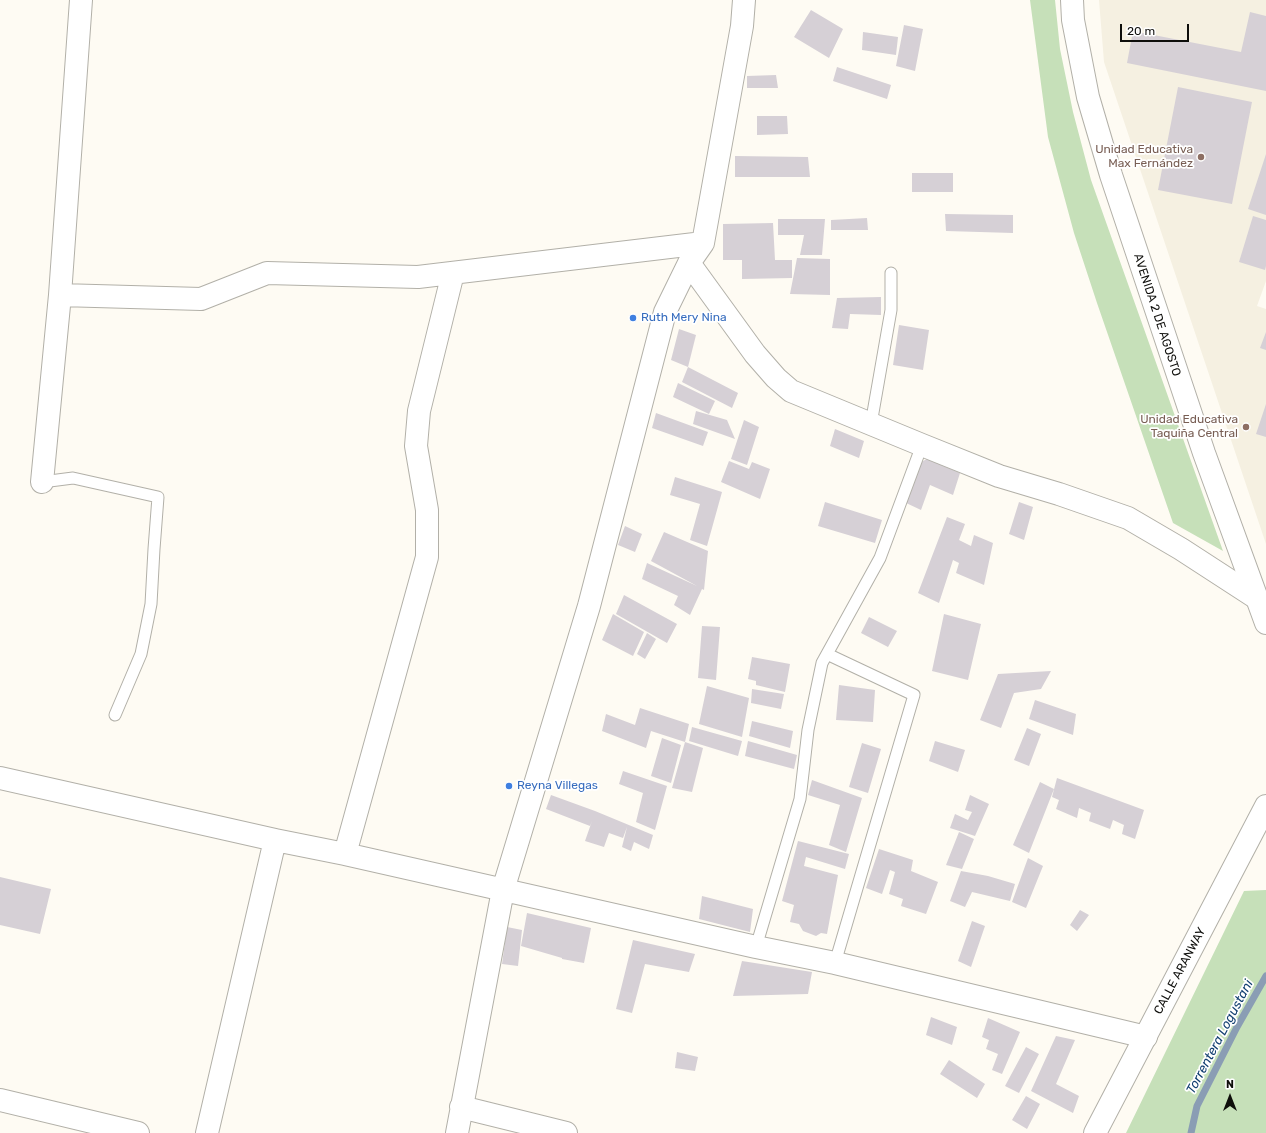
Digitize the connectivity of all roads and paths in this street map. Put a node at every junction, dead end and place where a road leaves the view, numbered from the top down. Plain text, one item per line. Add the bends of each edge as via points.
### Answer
1 (81, 0) edge
2 (744, 0) edge
3 (1072, 0) edge
4 (703, 243) junction
5 (689, 263) junction
6 (453, 273) junction
7 (891, 273) dead end
8 (60, 295) junction
9 (872, 424) junction
10 (922, 445) junction
11 (42, 482) joint
12 (1258, 600) junction
13 (1266, 623) edge
14 (827, 654) junction
15 (115, 715) dead end
16 (0, 778) edge
17 (1265, 809) edge
18 (275, 840) junction
19 (345, 854) junction
20 (503, 890) junction
21 (756, 947) junction
22 (835, 963) junction
23 (1146, 1037) junction
24 (0, 1100) edge
25 (461, 1107) junction
26 (138, 1133) edge
27 (207, 1133) edge
28 (457, 1133) edge
29 (566, 1133) edge
30 (1095, 1133) edge

1 - 8 street
2 - 4 street via 742,26
3 - 12 street, AVENIDA 2 DE AGOSTO via 1073,20 1088,97 1111,175 1204,453
4 - 5 street
4 - 6 street
5 - 9 street via 755,354 776,378 791,391
5 - 20 street via 665,312 589,606
6 - 8 street via 418,277 268,273 202,299
6 - 19 street via 419,412 416,446 427,510 427,557
7 - 9 lane via 891,310
8 - 11 street
9 - 10 street
10 - 12 street via 999,476 1128,518 1181,549
10 - 14 lane via 880,558
11 - 15 lane via 73,478 158,497 151,604 141,654
12 - 13 street, AVENIDA 2 DE AGOSTO
14 - 21 lane via 822,663 808,730 800,799
14 - 22 lane via 914,695
16 - 18 street
17 - 23 street, CALLE ARANWAY
18 - 19 street
18 - 27 street
19 - 20 street
20 - 21 street
20 - 25 street
21 - 22 street
22 - 23 street
23 - 30 street, CALLE ARANWAY
24 - 26 street
25 - 28 street
25 - 29 street

